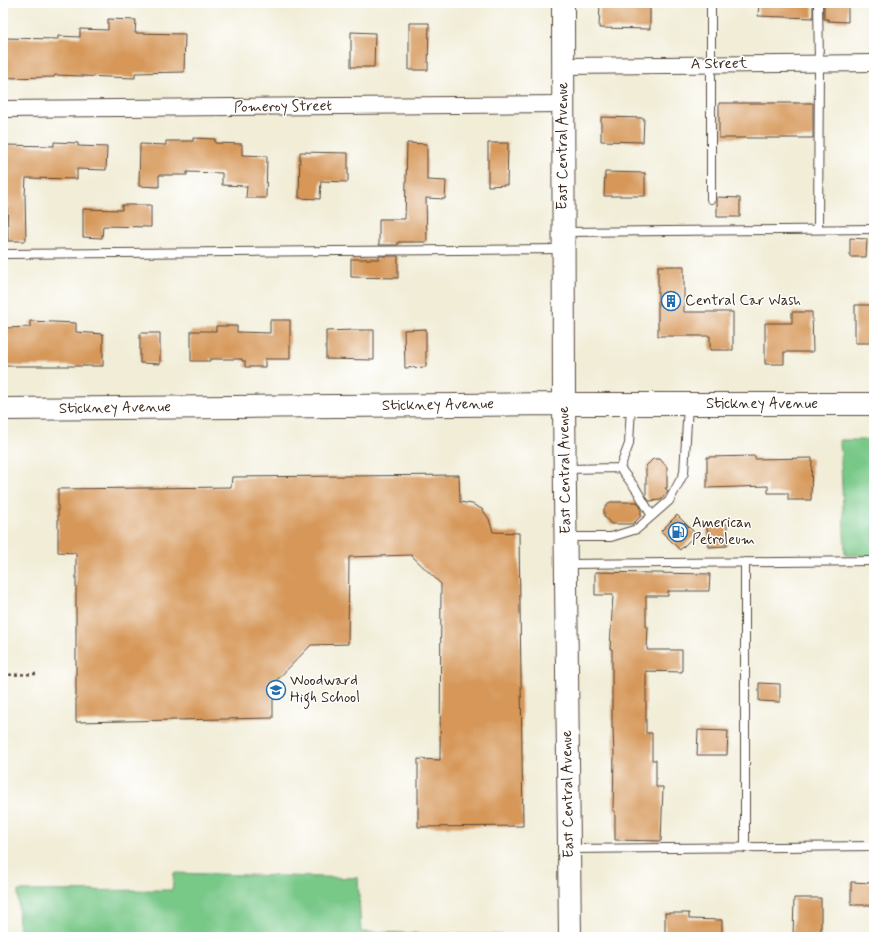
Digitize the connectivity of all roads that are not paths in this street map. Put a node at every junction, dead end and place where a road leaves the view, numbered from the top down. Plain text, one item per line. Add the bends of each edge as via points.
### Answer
1 (563, 3) edge
2 (712, 3) edge
3 (818, 3) edge
4 (819, 63) junction
5 (874, 63) edge
6 (712, 64) junction
7 (563, 66) junction
8 (564, 104) junction
9 (3, 109) edge
10 (711, 198) dead end
11 (818, 229) junction
12 (874, 229) edge
13 (564, 241) junction
14 (3, 254) edge
15 (564, 404) junction
16 (631, 404) junction
17 (688, 404) junction
18 (874, 404) edge
19 (3, 410) edge
20 (620, 468) junction
21 (565, 469) junction
22 (652, 516) junction
23 (566, 536) junction
24 (874, 561) edge
25 (745, 562) junction
26 (566, 564) junction
27 (874, 846) edge
28 (745, 848) junction
29 (569, 849) junction
30 (570, 937) edge

1 - 7 street, East Central Avenue
2 - 6 lane
3 - 4 lane
4 - 5 street, A Street
4 - 6 street, A Street
4 - 11 lane
6 - 7 street, A Street
6 - 10 lane
7 - 8 street, East Central Avenue
8 - 9 street, Pomeroy Street
8 - 13 street, East Central Avenue
11 - 12 lane
11 - 13 lane
13 - 14 lane
13 - 15 street, East Central Avenue
15 - 16 street, Stickney Avenue
15 - 19 street, Stickney Avenue
15 - 21 street, East Central Avenue
16 - 17 street, Stickney Avenue
16 - 20 lane via 629,444
17 - 18 street, Stickney Avenue
17 - 22 lane via 684,473 669,501
20 - 21 lane
20 - 22 lane
21 - 23 street, East Central Avenue
22 - 23 lane via 637,529 611,537
23 - 26 street, East Central Avenue
24 - 25 lane
25 - 26 lane
25 - 28 lane
26 - 29 street, East Central Avenue
27 - 28 lane
28 - 29 lane
29 - 30 street, East Central Avenue

